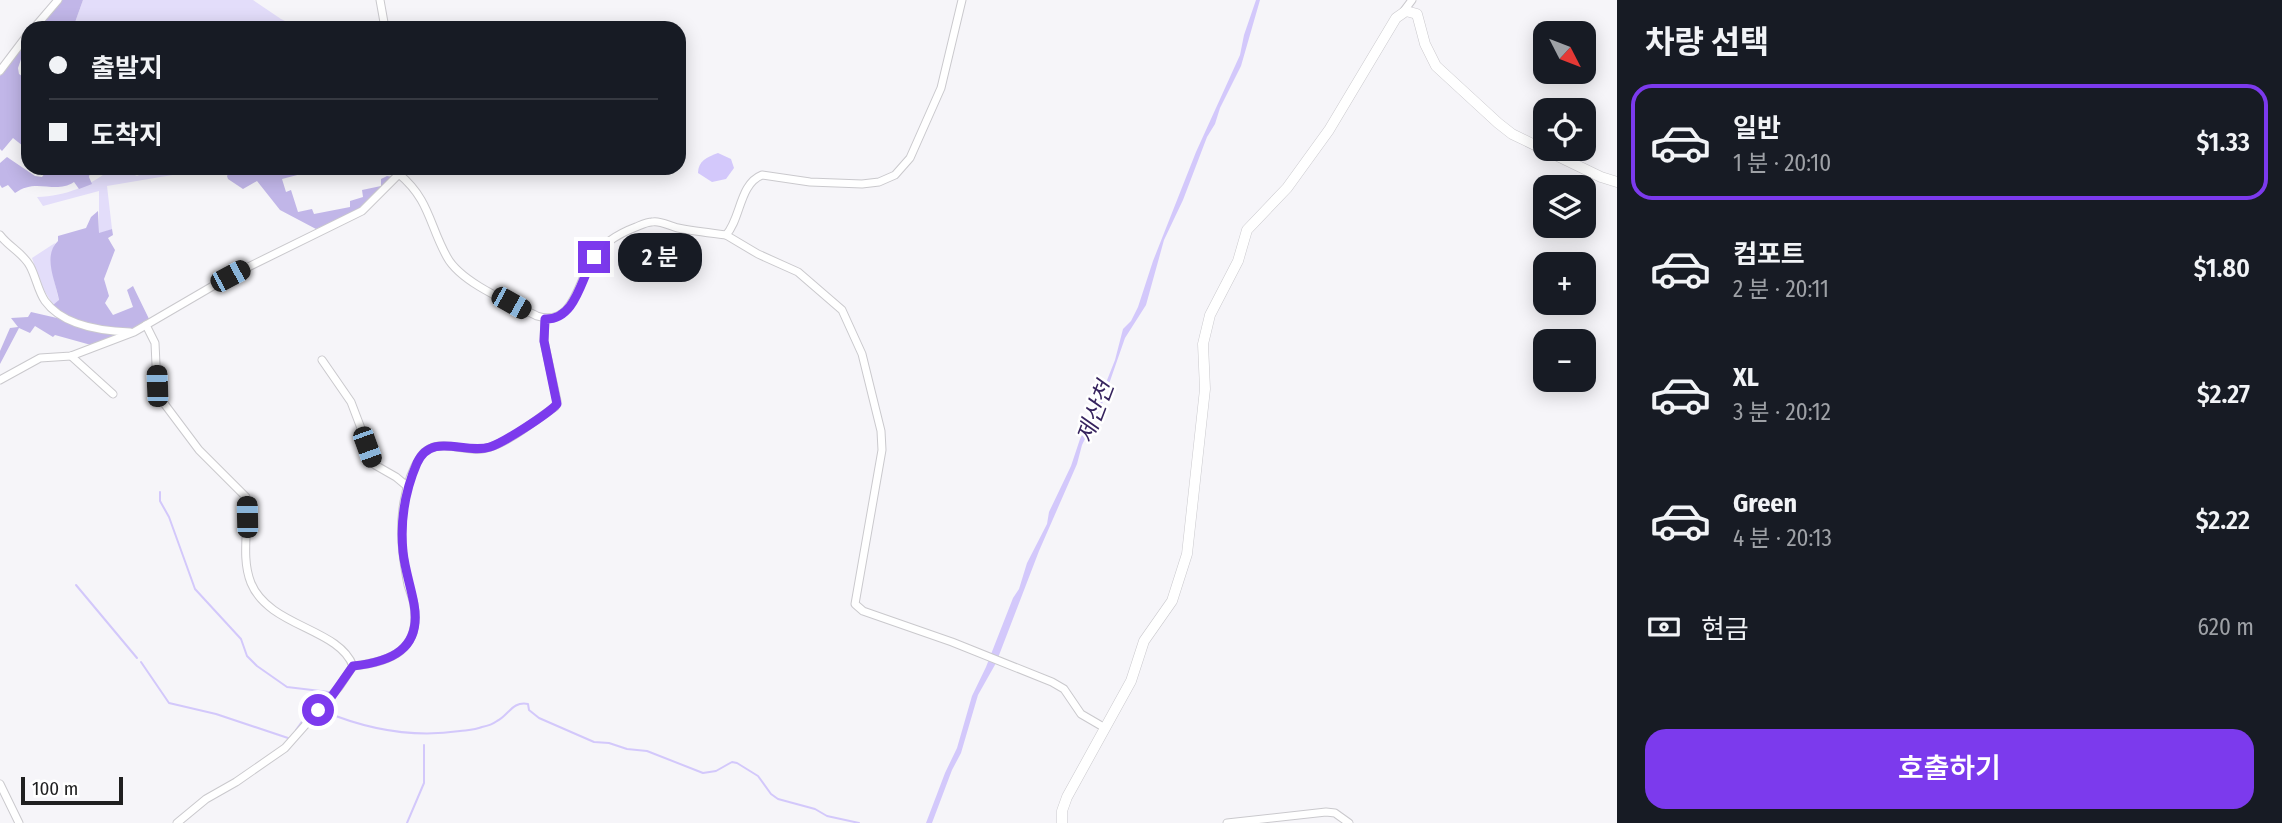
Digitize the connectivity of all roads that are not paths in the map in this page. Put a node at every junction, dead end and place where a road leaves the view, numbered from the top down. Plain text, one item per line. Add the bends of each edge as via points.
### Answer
1 (58, 0) edge
2 (380, 0) edge
3 (961, 0) edge
4 (1412, 0) edge
5 (1403, 12) junction
6 (40, 21) edge
7 (384, 21) edge
8 (21, 43) edge
9 (0, 71) edge
10 (395, 175) edge
11 (403, 175) edge
12 (1617, 182) edge
13 (0, 235) edge
14 (726, 235) junction
15 (545, 319) junction
16 (146, 325) junction
17 (134, 332) junction
18 (71, 356) junction
19 (322, 360) dead end
20 (0, 380) edge
21 (113, 394) dead end
22 (408, 487) junction
23 (353, 666) junction
24 (1105, 728) junction
25 (0, 784) edge
26 (19, 823) edge
27 (177, 823) edge
28 (1062, 823) edge
29 (1227, 823) edge
30 (1349, 823) edge

1 - 6 street
2 - 7 street
3 - 14 street via 941,88 901,170 886,180 862,184 761,175 749,186
4 - 5 street
5 - 12 street via 1417,14 1428,52 1442,72 1512,134
5 - 24 street via 1325,135 1287,188 1247,230 1238,261 1210,315 1203,344 1205,389 1187,554 1172,601 1140,647 1131,681
8 - 9 street
10 - 16 street via 362,211 239,270
11 - 15 street via 421,196 448,259 459,272
13 - 17 street via 29,265 43,299 56,312 87,327
14 - 15 street via 658,222 627,230 594,257 569,308 556,318
14 - 24 street via 792,268 825,295 845,314 862,354 882,450 855,604 1060,687 1081,715
15 - 22 street via 555,407 493,447 437,446 426,450
16 - 17 street
16 - 23 street via 155,344 157,386 163,402 199,450 246,497 248,573 255,590 294,624 339,647
17 - 18 street
18 - 20 street via 40,358
18 - 21 street
19 - 22 street via 351,402 375,466
22 - 23 street via 402,540 415,606 412,634 396,655
23 - 27 street via 285,748
24 - 28 street via 1067,797
25 - 26 street
29 - 30 street via 1326,812

